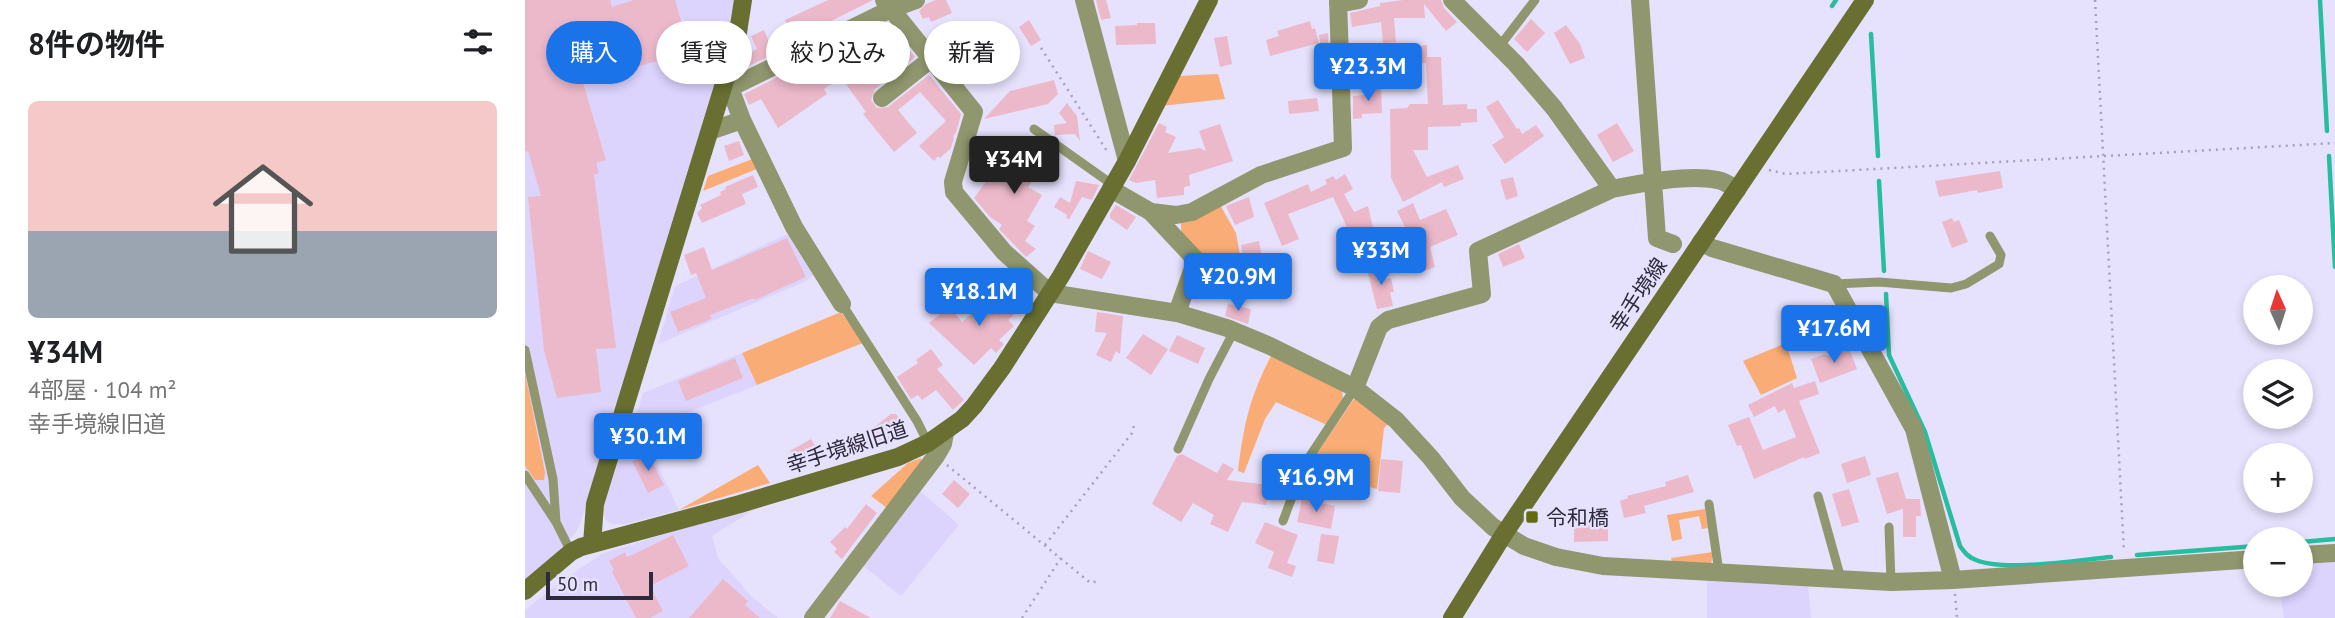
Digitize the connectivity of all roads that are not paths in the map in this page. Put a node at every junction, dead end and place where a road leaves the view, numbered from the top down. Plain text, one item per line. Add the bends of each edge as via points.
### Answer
1 (743, 0) edge
2 (916, 0) edge
3 (1084, 0) edge
4 (1209, 0) edge
5 (1359, 0) edge
6 (1452, 0) edge
7 (1535, 0) edge
8 (1640, 0) edge
9 (1865, 0) edge
10 (1338, 2) edge
11 (888, 5) edge
12 (1499, 47) junction
13 (924, 50) edge
14 (924, 65) edge
15 (951, 84) edge
16 (723, 88) junction
17 (882, 98) dead end
18 (742, 120) junction
19 (1034, 129) dead end
20 (710, 131) junction
21 (1118, 177) junction
22 (1652, 181) junction
23 (1612, 189) junction
24 (1737, 190) junction
25 (1151, 212) junction
26 (1990, 236) dead end
27 (1701, 242) junction
28 (1673, 244) dead end
29 (1834, 284) junction
30 (1050, 293) junction
31 (842, 304) joint
32 (1177, 313) junction
33 (1234, 331) junction
34 (525, 351) edge
35 (1356, 388) junction
36 (932, 449) junction
37 (1178, 449) dead end
38 (525, 475) edge
39 (1818, 496) dead end
40 (1709, 504) dead end
41 (1283, 521) dead end
42 (556, 522) junction
43 (1889, 527) dead end
44 (1504, 534) junction
45 (592, 544) junction
46 (571, 552) junction
47 (2335, 553) edge
48 (2313, 554) edge
49 (2243, 560) edge
50 (1719, 572) junction
51 (1840, 579) junction
52 (1953, 580) junction
53 (1891, 582) junction
54 (525, 591) edge
55 (813, 618) edge
56 (1452, 618) edge

1 - 16 street
2 - 11 street
3 - 21 street
4 - 21 street, 幸手境線旧道
5 - 10 street
6 - 12 street
7 - 12 lane
8 - 22 street
9 - 24 street, 幸手境線
10 - 25 street via 1343,148 1261,175 1192,212
11 - 13 street
11 - 16 street
12 - 23 street via 1554,108
14 - 17 street
15 - 30 street via 974,112 954,192 1004,252
16 - 18 street via 733,96
16 - 20 street
18 - 20 street
18 - 31 street via 794,227
19 - 21 lane
20 - 45 street via 595,504
21 - 25 street
21 - 30 street, 幸手境線旧道
22 - 23 street
22 - 24 street via 1717,180
22 - 28 street via 1657,238
23 - 35 street via 1478,251 1482,294 1388,320 1379,327
24 - 27 street, 幸手境線
25 - 32 street via 1196,260
26 - 29 lane via 2001,254 1999,264 1966,284 1951,288 1879,282
27 - 29 street
27 - 44 street, 幸手境線
29 - 52 street via 1914,429
30 - 32 street
30 - 36 street, 幸手境線旧道 via 974,406
31 - 36 lane
32 - 33 street
33 - 35 street
33 - 37 lane
34 - 42 lane via 553,479
35 - 41 lane via 1304,465
35 - 44 street via 1396,420 1462,498
36 - 45 street, 幸手境線旧道
36 - 55 street
38 - 42 lane
39 - 51 lane
40 - 50 lane
42 - 46 lane
43 - 53 lane
44 - 50 street via 1524,546 1591,564
44 - 56 street, 幸手境線
45 - 46 street, 幸手境線旧道
46 - 54 street, 幸手境線旧道
47 - 48 street
49 - 52 street
50 - 51 street
51 - 53 street
52 - 53 street

